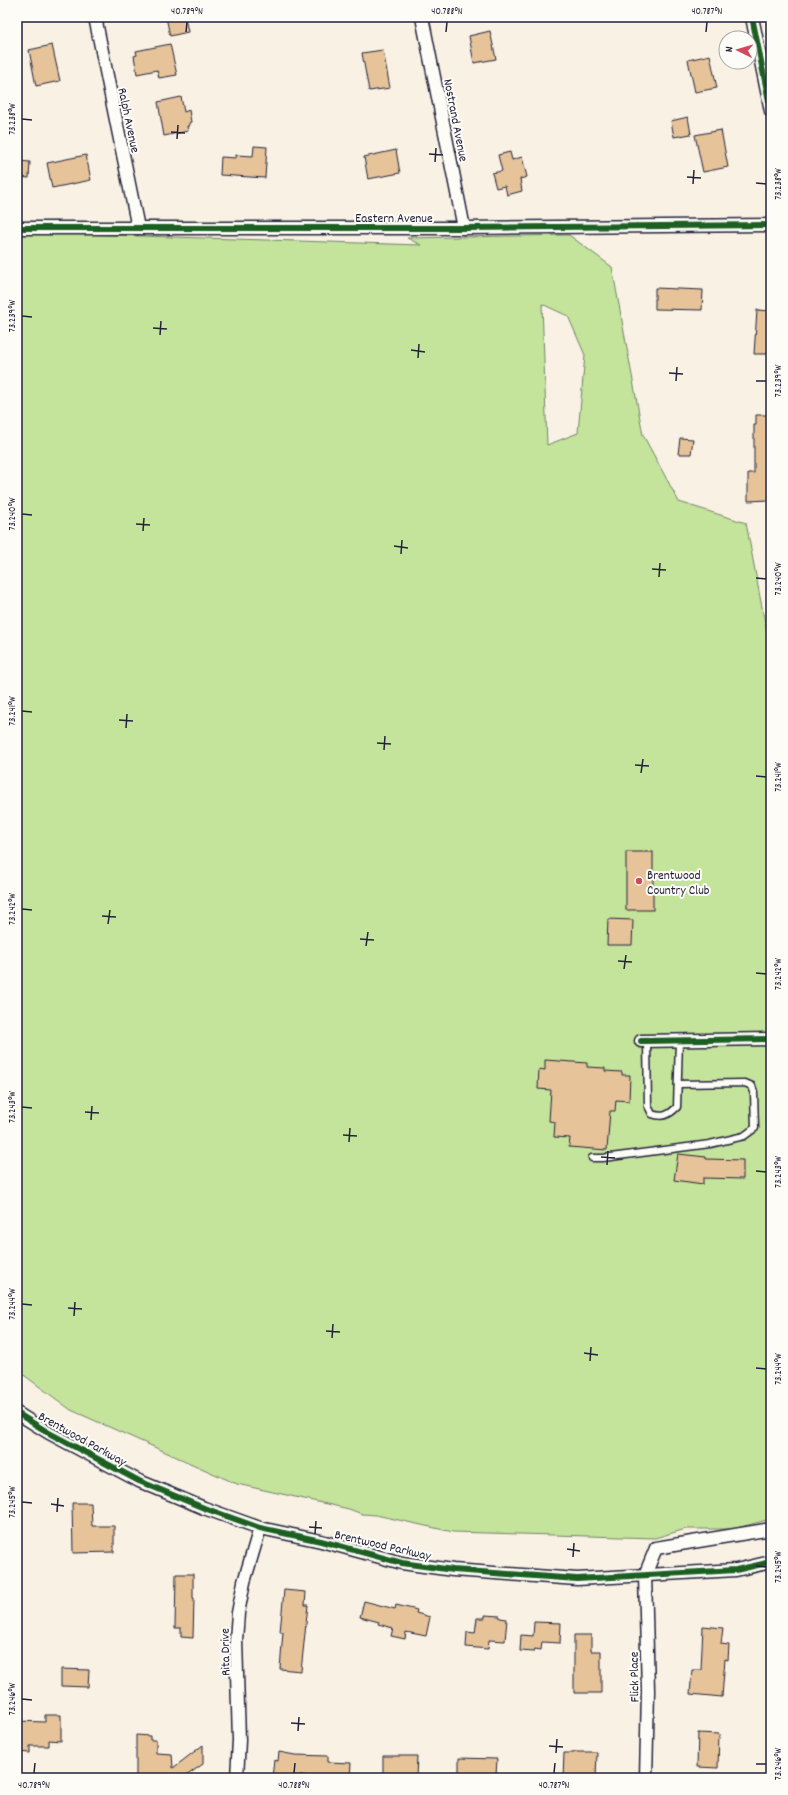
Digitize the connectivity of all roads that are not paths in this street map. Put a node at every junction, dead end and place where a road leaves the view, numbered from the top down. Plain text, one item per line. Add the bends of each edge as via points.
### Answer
1 (95, 17) edge
2 (422, 17) edge
3 (752, 17) edge
4 (771, 111) edge
5 (771, 225) edge
6 (17, 228) edge
7 (138, 228) junction
8 (464, 228) junction
9 (771, 1039) edge
10 (644, 1041) joint
11 (679, 1041) junction
12 (678, 1084) junction
13 (592, 1158) dead end
14 (17, 1413) edge
15 (260, 1528) junction
16 (771, 1529) edge
17 (771, 1562) edge
18 (645, 1575) junction
19 (237, 1778) edge
20 (646, 1778) edge

1 - 7 street, Ralph Avenue
2 - 8 street, Nostrand Avenue
3 - 4 street
5 - 8 street, Eastern Avenue
6 - 7 street, Eastern Avenue
7 - 8 street, Eastern Avenue
9 - 11 street
10 - 11 street
10 - 12 lane via 647,1098 652,1114 660,1117 670,1114 677,1107
11 - 12 lane
12 - 13 lane via 745,1083 752,1086 755,1128 744,1136 710,1144
14 - 15 street, Brentwood Parkway via 139,1481
15 - 18 street, Brentwood Parkway via 402,1563 453,1570 577,1579
15 - 19 street, Rita Drive via 238,1613 236,1640 240,1740
16 - 18 street via 656,1548
17 - 18 street, Brentwood Parkway via 736,1570
18 - 20 street, Flick Place via 648,1691

